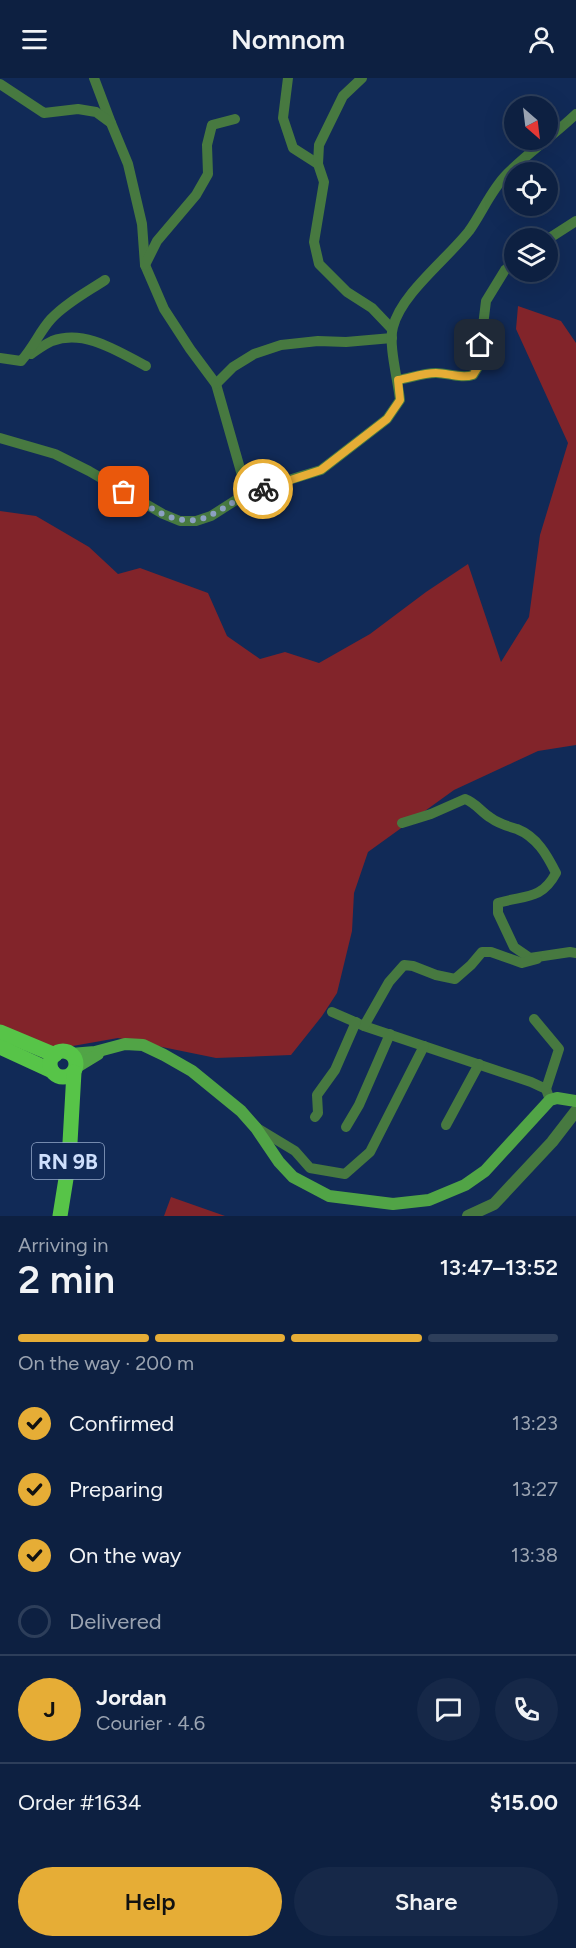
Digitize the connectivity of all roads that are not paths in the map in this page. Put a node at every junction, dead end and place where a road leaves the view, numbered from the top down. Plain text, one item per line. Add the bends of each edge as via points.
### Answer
1 (94, 78) edge
2 (288, 78) edge
3 (362, 78) edge
4 (0, 84) edge
5 (576, 114) edge
6 (236, 119) dead end
7 (111, 123) junction
8 (318, 164) junction
9 (576, 221) edge
10 (558, 233) edge
11 (145, 265) junction
12 (504, 272) edge
13 (105, 280) dead end
14 (392, 333) junction
15 (0, 358) edge
16 (21, 361) junction
17 (146, 366) dead end
18 (398, 380) junction
19 (216, 384) junction
20 (0, 438) edge
21 (246, 493) junction
22 (402, 823) dead end
23 (576, 953) edge
24 (540, 958) junction
25 (332, 1012) dead end
26 (534, 1019) dead end
27 (360, 1024) junction
28 (0, 1032) edge
29 (390, 1034) junction
30 (424, 1046) junction
31 (0, 1047) edge
32 (479, 1064) junction
33 (64, 1066) junction
34 (548, 1094) junction
35 (576, 1101) edge
36 (576, 1111) edge
37 (315, 1117) dead end
38 (446, 1125) dead end
39 (346, 1127) dead end
40 (256, 1128) junction
41 (60, 1216) edge
42 (468, 1216) edge

1 - 7 street
2 - 8 street via 283,118 293,148
3 - 8 street via 343,96 319,145
4 - 7 street via 44,112 78,109 96,112
5 - 14 street via 506,176 470,230 399,311
6 - 11 street via 212,125 207,145 208,174 196,195 157,241
7 - 11 street via 130,174 142,224
8 - 14 street via 324,182 314,242 319,264 347,292 372,308
9 - 10 street
11 - 19 street via 164,309
12 - 18 street via 486,301 478,367 473,375 465,378 432,373
13 - 16 street via 51,320
14 - 18 street
14 - 19 street via 346,342 280,345 254,354
15 - 16 street
16 - 17 street via 52,341 81,337
18 - 21 street via 400,400 387,419 321,470
19 - 21 street
20 - 21 street via 55,454 180,521 211,516
22 - 24 street via 465,799 501,825 533,839 545,851 556,873 550,886 529,897 498,903 498,914 514,947 530,958
23 - 24 street
24 - 27 street via 522,963 482,952 455,979 404,965
25 - 27 street
26 - 34 street via 559,1049
27 - 29 street
27 - 37 street via 317,1095
28 - 33 main road
29 - 30 street
29 - 39 street
30 - 32 street
30 - 40 street via 370,1152 345,1174 310,1168 295,1151
31 - 33 main road
32 - 34 street via 531,1082
32 - 38 street
33 - 40 main road via 124,1044 143,1046 192,1071
33 - 41 main road, RN 9B via 70,1106 69,1160
34 - 35 main road
34 - 40 main road via 485,1171 465,1185 429,1200 393,1204 328,1196 293,1177
36 - 42 street via 494,1204

